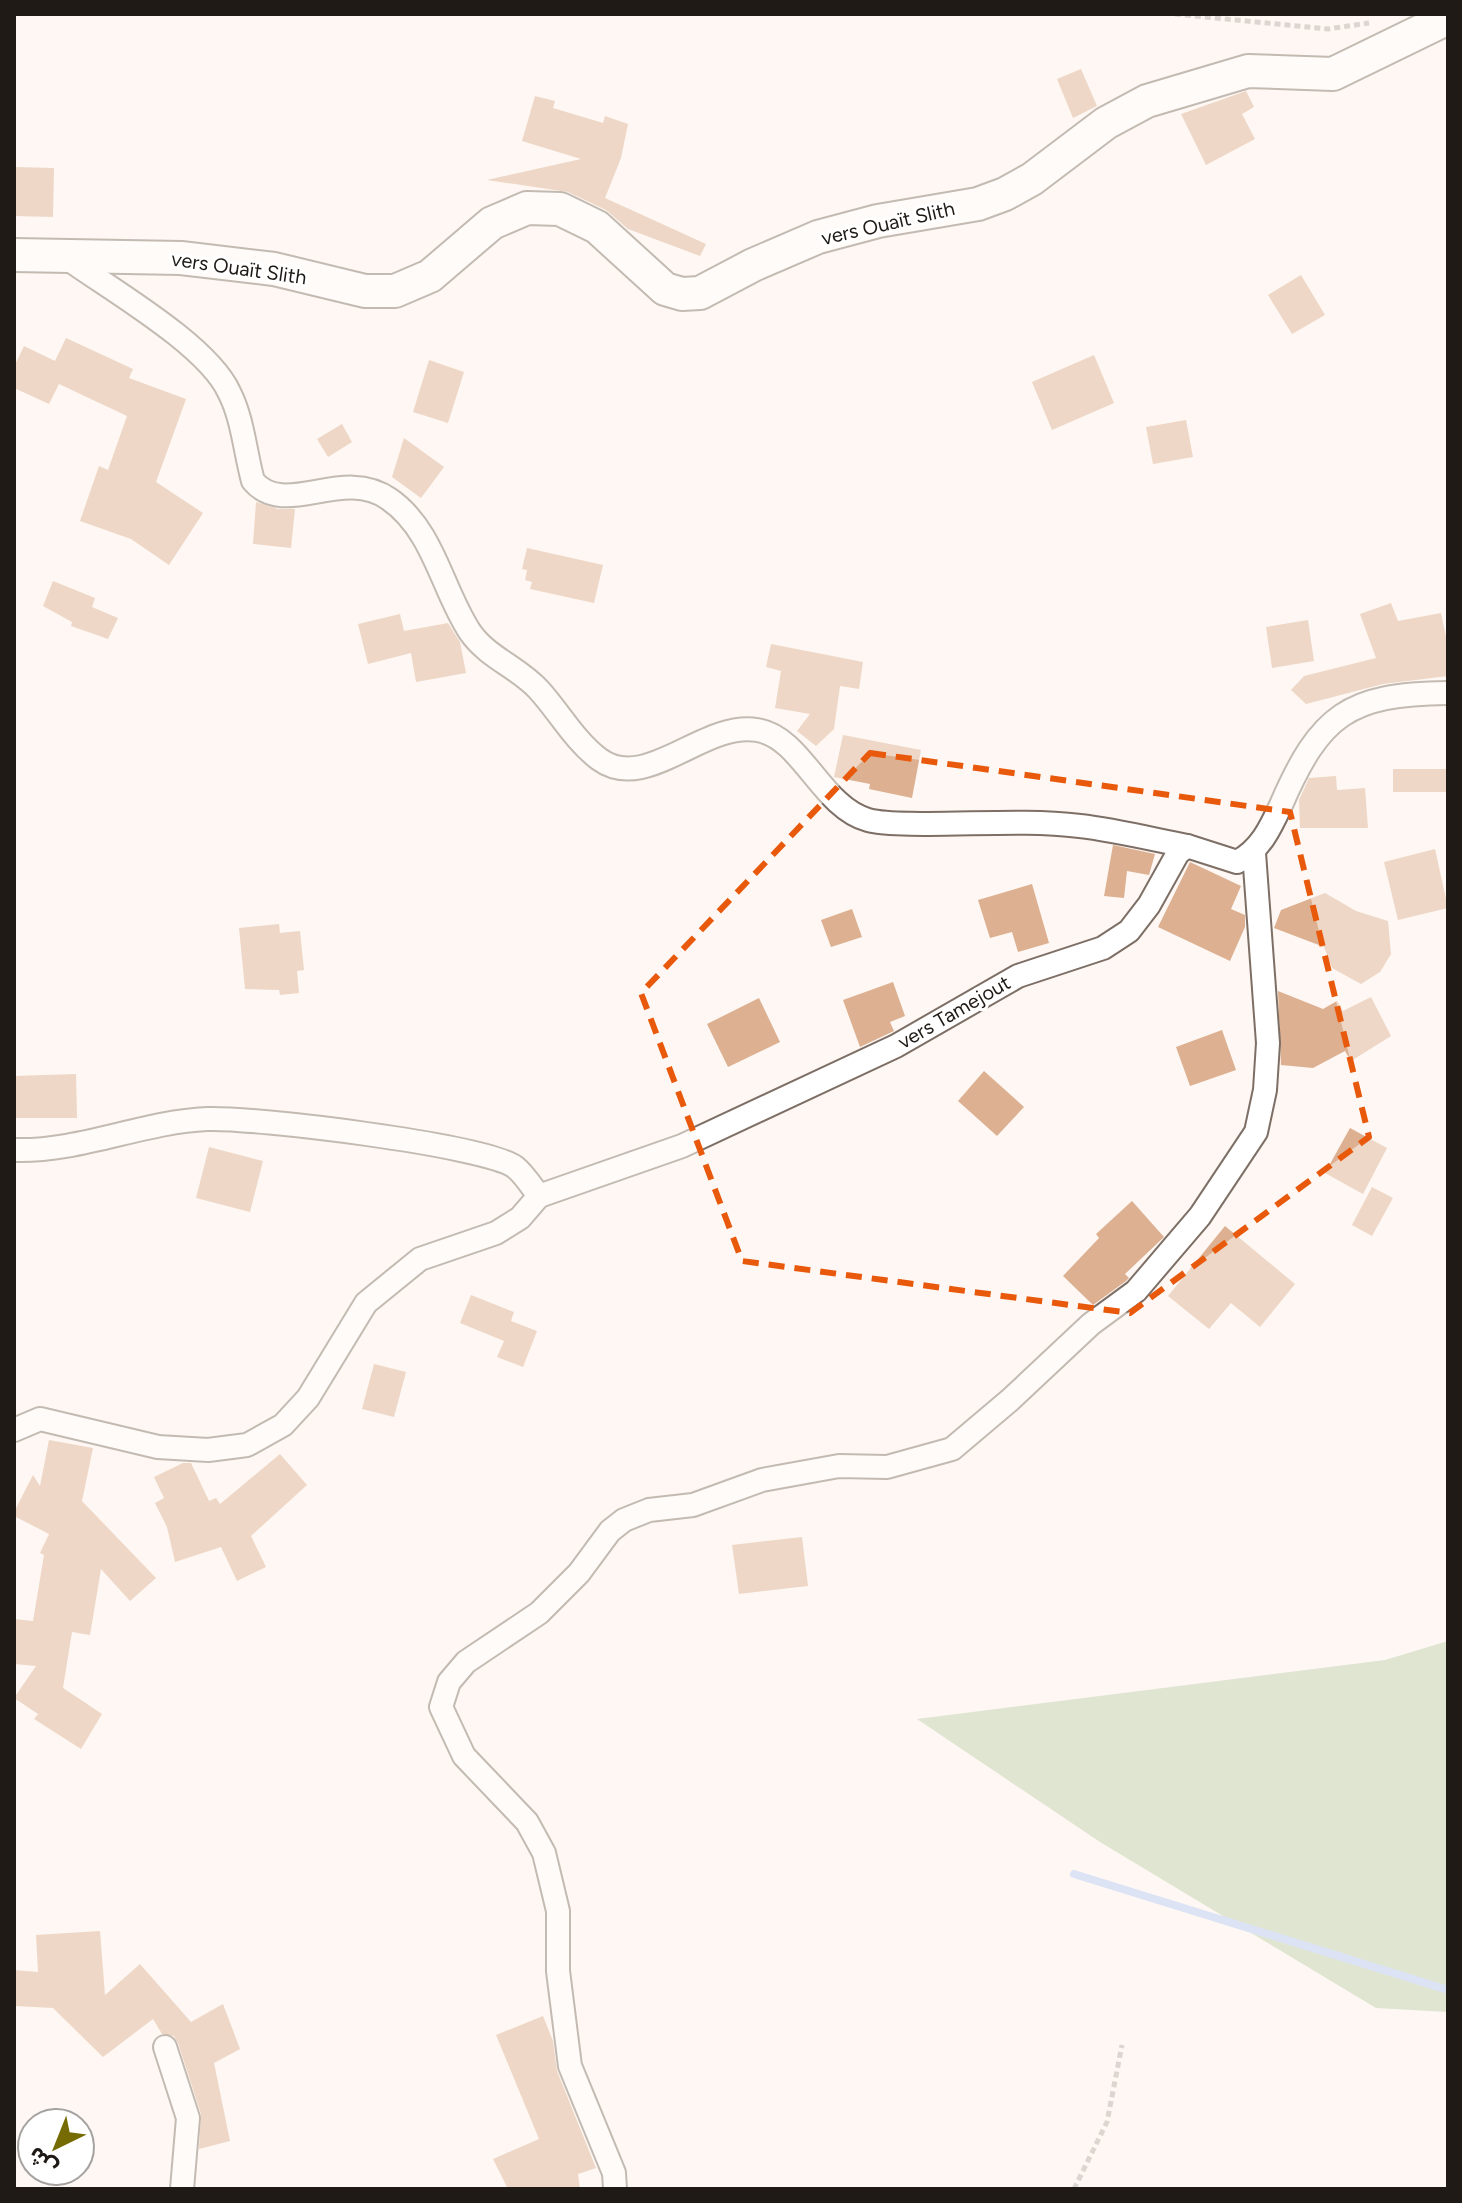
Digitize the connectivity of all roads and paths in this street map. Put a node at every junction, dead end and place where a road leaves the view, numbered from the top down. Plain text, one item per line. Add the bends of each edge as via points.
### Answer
1 (1175, 14) edge
2 (1448, 18) edge
3 (1378, 21) dead end
4 (14, 255) edge
5 (64, 256) junction
6 (1448, 693) edge
7 (1187, 846) junction
8 (1254, 853) junction
9 (14, 1150) edge
10 (539, 1196) junction
11 (14, 1430) edge
12 (1122, 2045) dead end
13 (165, 2047) dead end
14 (182, 2189) edge
15 (615, 2189) edge
16 (1074, 2189) edge

1 - 3 path via 1328,29
2 - 5 street, vers Ouaït Slith via 1333,74 1248,71 1147,101 1106,123 1005,194 818,237 700,293 665,289 597,227 560,209 527,208 492,223 430,276 395,291 365,291 274,269 181,258
4 - 5 street, vers Ouaït Slith
5 - 7 street via 187,343 211,367 228,388 253,481 262,492 287,496 343,486 368,488 390,499 437,560 469,630 488,654 538,689 599,759 616,768 634,771 733,730 759,730 781,742 832,798 868,820 1079,826
6 - 8 street via 1380,699 1327,726 1299,761
7 - 8 street via 1237,862
7 - 10 street, vers Tamejout via 1129,931 1103,948 1018,976 896,1046 682,1146
8 - 15 street via 1268,1043 1256,1132 1200,1216 1136,1291 1091,1324 952,1449 887,1467 839,1466 762,1480 693,1505 649,1510 624,1520 539,1613 466,1662 449,1682 441,1707 464,1756 527,1822 544,1853 558,1911 558,1971 570,2066 614,2173
9 - 10 street via 88,1144 207,1119 280,1124 456,1149 515,1167
10 - 11 street via 520,1218 496,1233 420,1259 366,1303 308,1398 283,1425 247,1445 208,1450 158,1447 40,1419
12 - 16 path via 1107,2122
13 - 14 street via 188,2118

